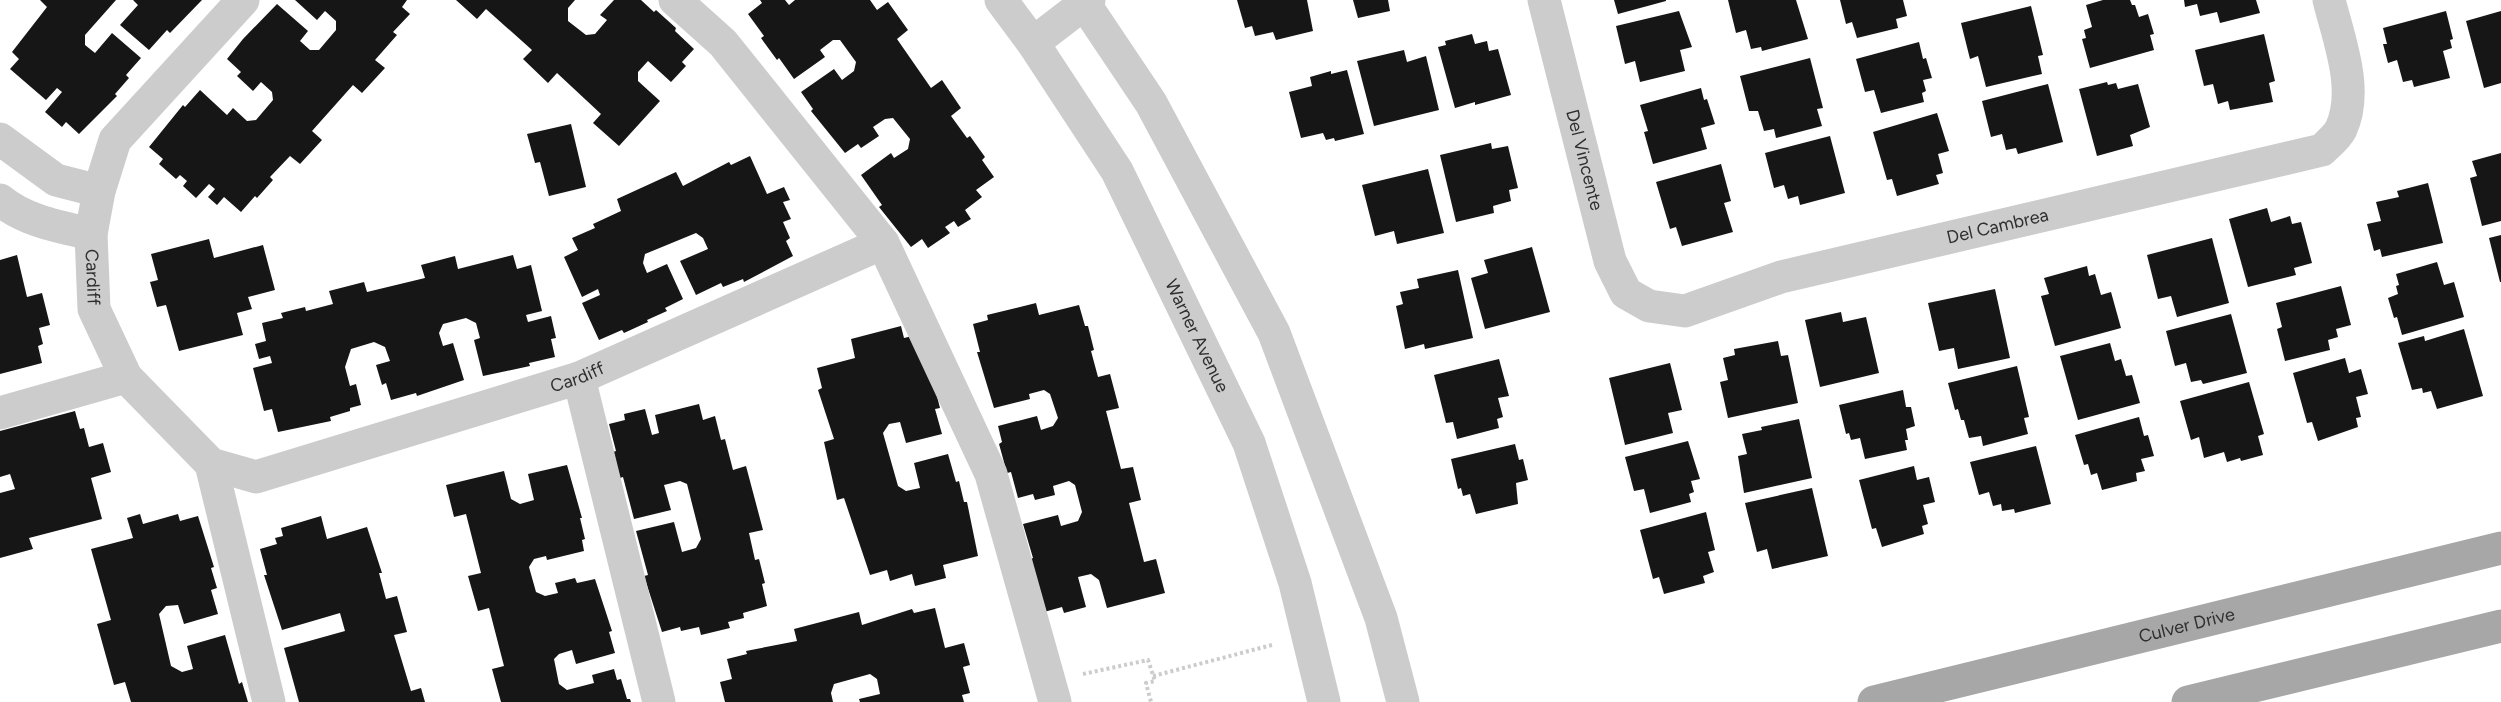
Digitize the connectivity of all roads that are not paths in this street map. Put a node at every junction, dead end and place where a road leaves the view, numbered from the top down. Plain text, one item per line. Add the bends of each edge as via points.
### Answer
1 (243, 0) edge
2 (675, 0) edge
3 (1001, 0) edge
4 (1544, 0) edge
5 (2329, 0) edge
6 (1085, 1) edge
7 (1033, 43) junction
8 (0, 139) edge
9 (36, 165) junction
10 (99, 191) junction
11 (5, 205) edge
12 (91, 234) junction
13 (883, 243) junction
14 (1648, 306) joint
15 (126, 377) junction
16 (579, 378) junction
17 (0, 413) edge
18 (211, 464) junction
19 (2501, 548) edge
20 (2501, 626) edge
21 (1053, 692) edge
22 (268, 702) edge
23 (659, 702) edge
24 (1324, 702) edge
25 (1403, 702) edge
26 (1874, 702) edge
27 (2188, 702) edge

1 - 10 street, Cardiff via 115,140
2 - 13 street via 723,43
3 - 7 street, Warner Avenue
4 - 14 street, Del Vincente via 1610,261 1626,293
5 - 14 street, Del Cambrea via 2345,63 2349,102 2340,131 2322,150 1781,277 1685,311
6 - 7 street
6 - 25 street via 1151,103 1274,333 1381,618
7 - 24 street, Warner Avenue via 1117,171 1249,444 1295,583
8 - 9 street
9 - 10 street via 56,180
9 - 11 street, Cardiff
10 - 12 street, Cardiff
11 - 12 street, Cardiff via 45,223
12 - 15 street, Cardiff via 94,309
13 - 16 street, Cardiff
13 - 21 street via 991,474
15 - 17 street
15 - 18 street, Cardiff
16 - 18 street, Cardiff via 256,477
16 - 23 street
18 - 22 street
19 - 26 main road, Culver Drive
20 - 27 main road

